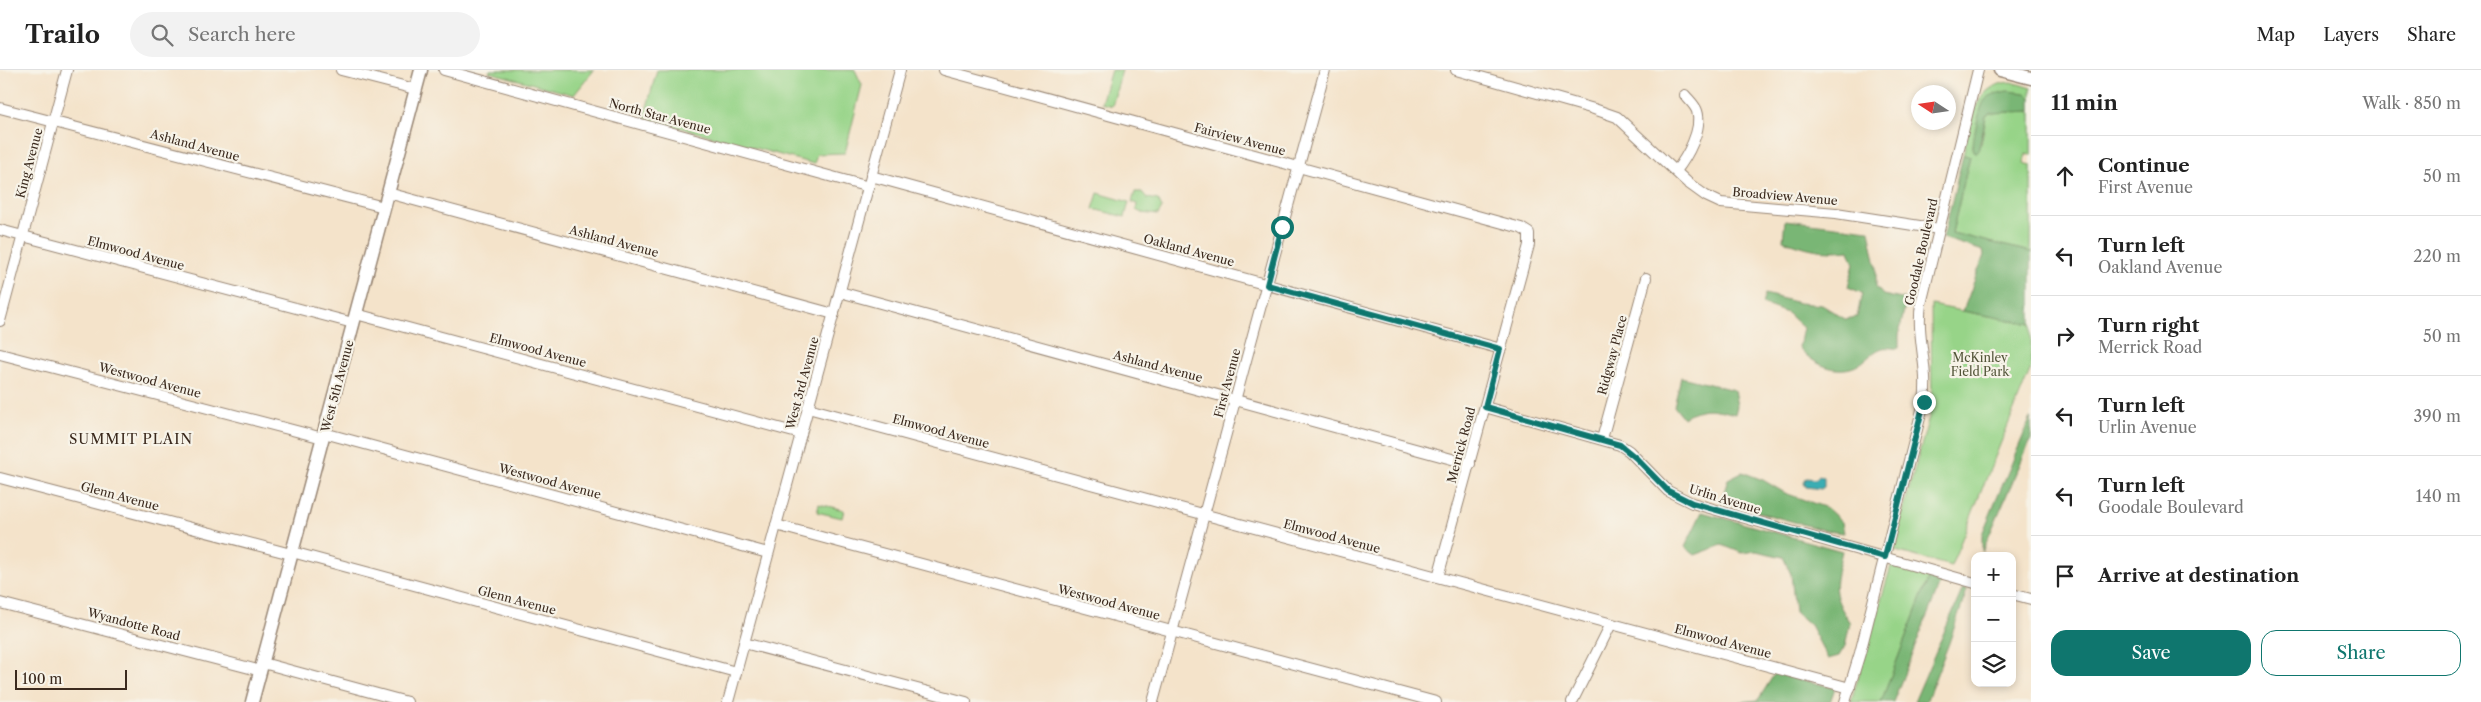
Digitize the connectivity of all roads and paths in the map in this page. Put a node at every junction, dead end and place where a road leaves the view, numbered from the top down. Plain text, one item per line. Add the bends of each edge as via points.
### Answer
1 (67, 70) edge
2 (340, 70) edge
3 (421, 70) edge
4 (444, 70) edge
5 (900, 70) edge
6 (944, 70) edge
7 (1325, 70) edge
8 (1456, 70) edge
9 (1978, 70) edge
10 (2000, 70) edge
11 (2027, 70) edge
12 (2031, 73) edge
13 (2031, 78) edge
14 (415, 89) junction
15 (1685, 95) dead end
16 (0, 108) edge
17 (54, 121) junction
18 (1298, 168) junction
19 (1676, 171) junction
20 (870, 181) junction
21 (388, 192) junction
22 (384, 207) junction
23 (1939, 229) junction
24 (0, 230) edge
25 (1529, 233) joint
26 (23, 236) junction
27 (1646, 278) dead end
28 (1267, 285) junction
29 (840, 292) junction
30 (834, 314) junction
31 (355, 318) junction
32 (0, 321) edge
33 (1500, 349) junction
34 (0, 354) edge
35 (1235, 401) junction
36 (1485, 407) junction
37 (808, 408) junction
38 (801, 434) junction
39 (323, 436) junction
40 (1602, 439) junction
41 (1470, 464) junction
42 (0, 478) edge
43 (1204, 515) junction
44 (776, 525) junction
45 (292, 553) junction
46 (768, 553) junction
47 (1885, 557) junction
48 (1438, 577) junction
49 (1971, 582) edge
50 (2016, 595) edge
51 (2031, 599) edge
52 (0, 603) edge
53 (1611, 624) junction
54 (1172, 632) junction
55 (744, 643) junction
56 (262, 667) junction
57 (736, 672) junction
58 (1850, 688) junction
59 (252, 702) edge
60 (407, 702) edge
61 (728, 702) edge
62 (966, 702) edge
63 (1153, 702) edge
64 (1436, 702) edge
65 (1572, 702) edge
66 (1845, 702) edge

1 - 17 street, King Avenue
2 - 14 street
3 - 14 main road, West 5th Avenue
4 - 20 street, North Star Avenue
5 - 20 street, West 3rd Avenue
6 - 18 street, Fairview Avenue
7 - 18 street, First Avenue
8 - 19 street, Broadview Avenue via 1609,114 1624,122
9 - 23 street, Goodale Boulevard
10 - 13 main road
11 - 12 main road
14 - 21 main road, West 5th Avenue
15 - 19 street via 1697,111 1698,119 1690,151
16 - 17 street, Ashland Avenue
17 - 22 street, Ashland Avenue
17 - 26 street, King Avenue
18 - 25 street, Fairview Avenue via 1521,228
18 - 28 street, First Avenue
19 - 23 street, Broadview Avenue via 1706,196 1721,202 1827,212
20 - 28 street, Oakland Avenue
20 - 29 street, West 3rd Avenue
21 - 22 main road, West 5th Avenue
21 - 30 street, Ashland Avenue
22 - 31 main road, West 5th Avenue
23 - 47 street, Goodale Boulevard via 1920,314 1927,378 1924,402
24 - 26 street, Elmwood Avenue
25 - 33 street, Merrick Road via 1529,245
26 - 31 street, Elmwood Avenue
26 - 32 street, King Avenue
27 - 40 street, Ridgway Place
28 - 33 street, Oakland Avenue
28 - 35 street, First Avenue
29 - 30 street, West 3rd Avenue
29 - 35 street, Ashland Avenue
30 - 37 street, West 3rd Avenue
31 - 38 street, Elmwood Avenue
31 - 39 main road, West 5th Avenue
33 - 36 street, Merrick Road
34 - 39 street, Westwood Avenue
35 - 41 street, Ashland Avenue
35 - 43 street, First Avenue
36 - 40 street, Urlin Avenue
36 - 41 street, Merrick Road
37 - 38 street, West 3rd Avenue
37 - 43 street, Elmwood Avenue
38 - 44 street, West 3rd Avenue
39 - 45 main road, West 5th Avenue
39 - 46 street, Westwood Avenue
40 - 47 street, Urlin Avenue via 1629,451 1659,484 1692,503
41 - 48 street, Merrick Road
42 - 45 street, Glenn Avenue
43 - 48 street, Elmwood Avenue
43 - 54 street, First Avenue
44 - 46 street, West 3rd Avenue
44 - 54 street, Westwood Avenue
45 - 56 main road, West 5th Avenue
45 - 57 street, Glenn Avenue
46 - 55 street, West 3rd Avenue
47 - 49 street, Urlin Avenue
47 - 58 street, Goodale Boulevard
48 - 53 street, Elmwood Avenue
50 - 51 street
52 - 56 street, Wyandotte Road
53 - 58 street, Elmwood Avenue
53 - 65 street
54 - 63 street, First Avenue
54 - 64 street, Westwood Avenue
55 - 57 street, West 3rd Avenue
55 - 62 street
56 - 59 main road, West 5th Avenue
56 - 60 street, Wyandotte Road
57 - 61 street, West 3rd Avenue
58 - 66 street, Goodale Boulevard

